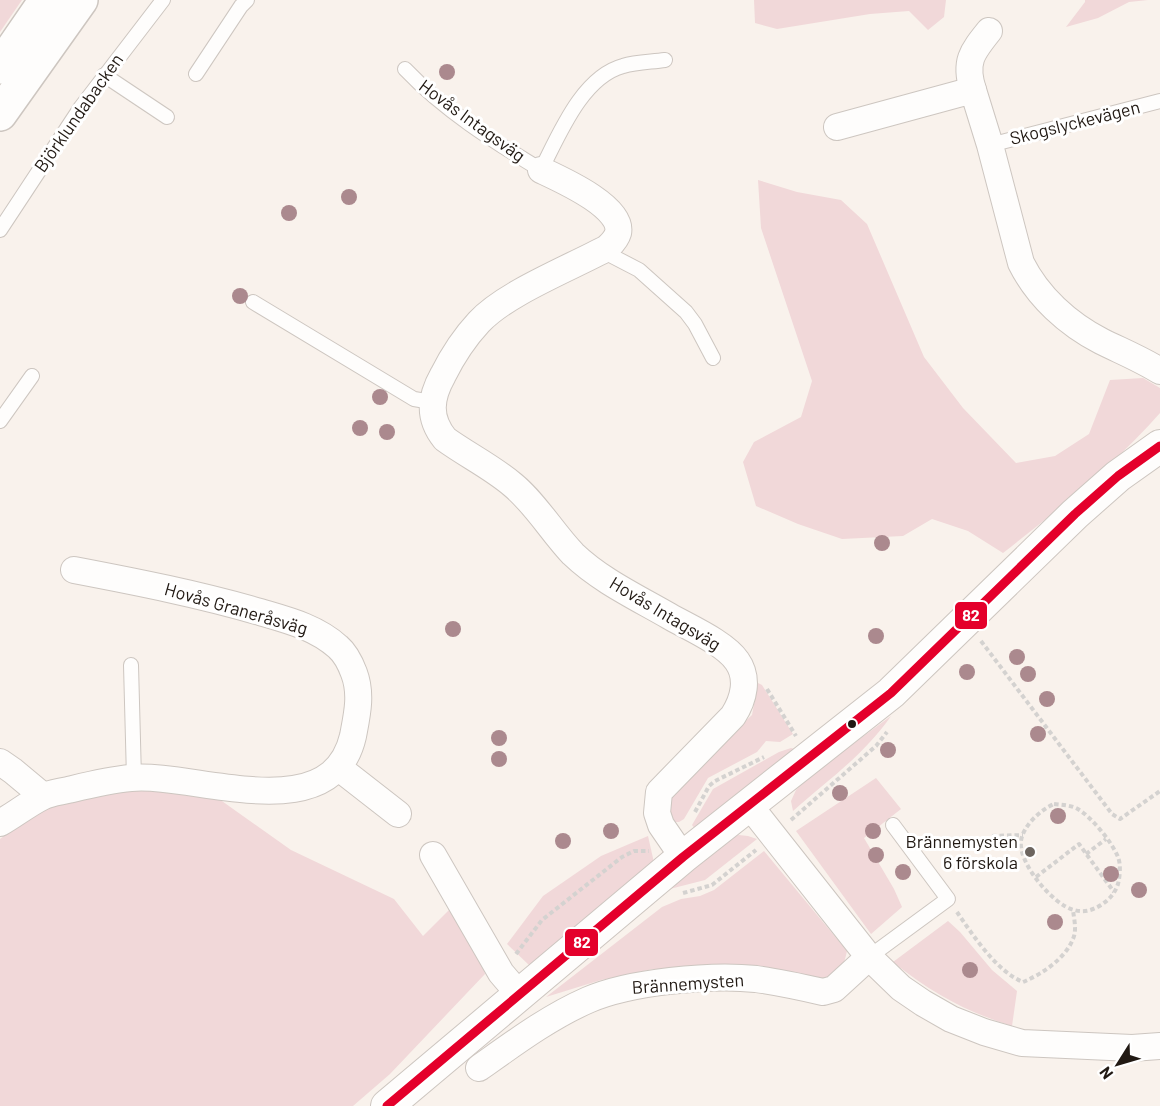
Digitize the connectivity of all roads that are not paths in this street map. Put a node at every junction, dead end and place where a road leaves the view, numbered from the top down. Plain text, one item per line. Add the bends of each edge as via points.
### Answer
1 (46, 0) edge
2 (65, 0) edge
3 (81, 0) edge
4 (163, 0) edge
5 (242, 2) edge
6 (989, 31) dead end
7 (665, 60) dead end
8 (0, 67) edge
9 (405, 69) dead end
10 (196, 74) dead end
11 (104, 75) junction
12 (974, 90) junction
13 (0, 96) edge
14 (1160, 101) edge
15 (0, 114) edge
16 (167, 117) dead end
17 (837, 127) dead end
18 (990, 145) junction
19 (541, 170) junction
20 (0, 230) edge
21 (607, 248) junction
22 (253, 302) dead end
23 (713, 358) dead end
24 (1160, 371) edge
25 (32, 376) dead end
26 (432, 402) junction
27 (0, 421) edge
28 (1160, 446) edge
29 (74, 570) dead end
30 (131, 665) dead end
31 (0, 762) edge
32 (339, 768) junction
33 (134, 778) junction
34 (43, 796) junction
35 (749, 804) junction
36 (398, 814) dead end
37 (0, 823) edge
38 (893, 825) dead end
39 (433, 855) dead end
40 (683, 857) junction
41 (869, 957) junction
42 (519, 994) junction
43 (1160, 1046) edge
44 (479, 1068) dead end
45 (387, 1106) edge

1 - 8 main road
2 - 13 main road
3 - 15 main road
4 - 11 lane, Björklundabacken
5 - 10 lane
6 - 12 street, Skogslyckevägen via 972,52 968,73
7 - 19 lane, Hovås Intagsväg via 623,66 593,85 571,113
9 - 19 lane, Hovås Intagsväg via 462,118
11 - 16 lane
11 - 20 lane, Björklundabacken
12 - 17 street
12 - 18 street, Skogslyckevägen
14 - 18 lane, Skogslyckevägen
18 - 24 street, Skogslyckevägen via 1028,277 1067,319
19 - 21 street, Hovås Intagsväg via 577,188 610,212 618,232
21 - 23 lane via 612,256 639,270 686,312
21 - 26 street via 518,294 479,322 446,368
22 - 26 lane via 414,399
25 - 27 lane
26 - 40 street, Hovås Intagsväg via 434,420 445,439 515,486 587,566 720,646 738,662 745,685 734,716 659,792 657,813 661,825
28 - 35 street via 1075,514 891,693
29 - 32 street, Hovås Graneråsväg via 161,586 294,622 339,648 354,672 358,697 352,741
30 - 33 lane
31 - 34 street
32 - 33 street via 312,784 279,790
32 - 36 street
33 - 34 street
34 - 37 street
35 - 40 street
35 - 41 street
38 - 41 lane via 948,899
39 - 42 street via 501,973
40 - 42 street
41 - 43 street via 916,998 951,1019 984,1032 1022,1043
41 - 44 street, Brännemysten via 834,989 824,992 727,978 643,984 613,991 570,1008
42 - 45 street

